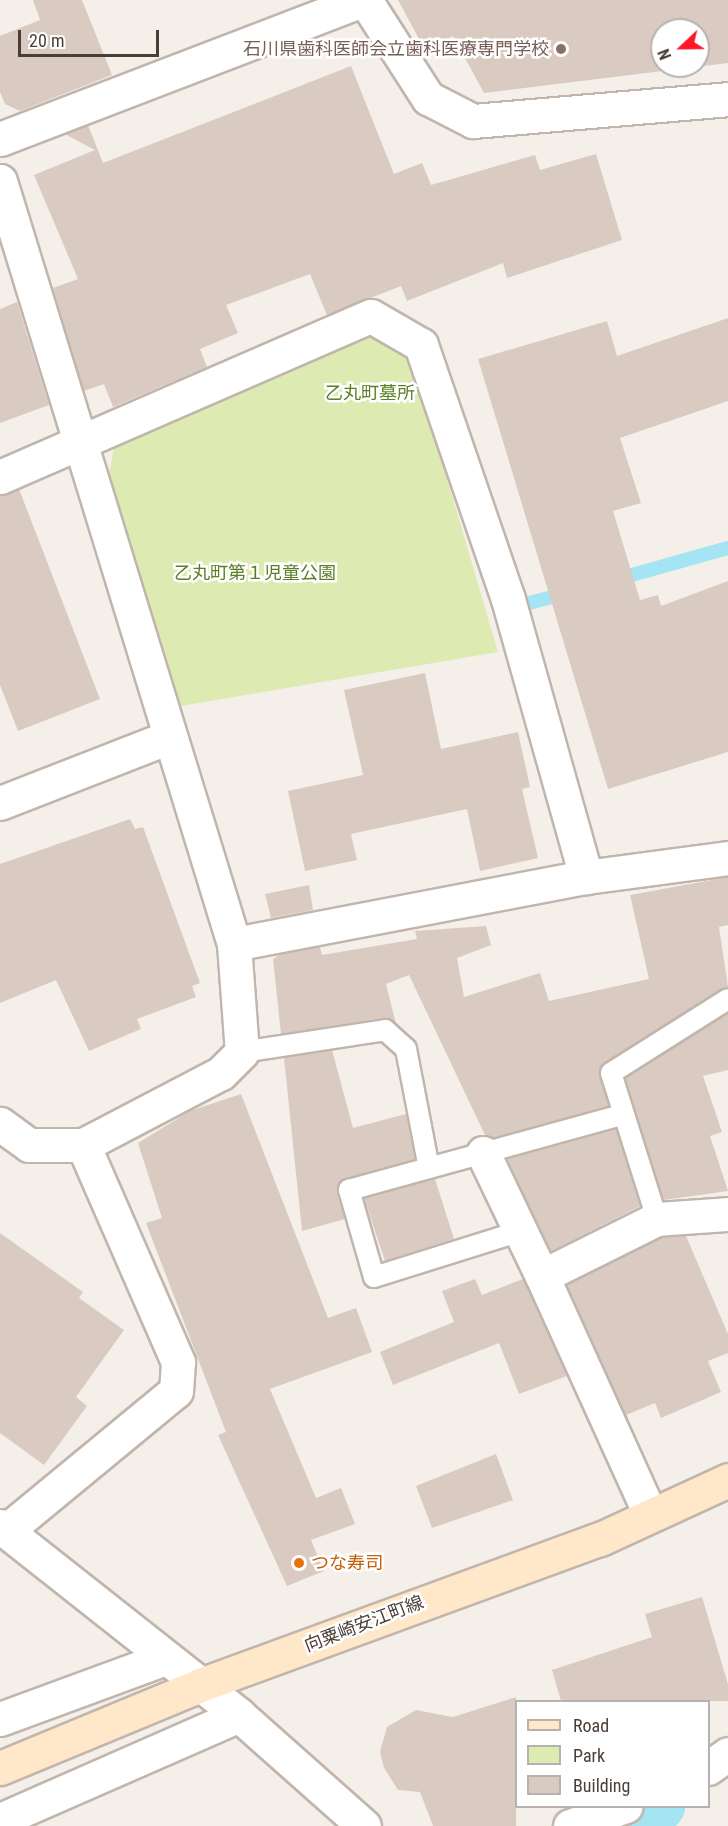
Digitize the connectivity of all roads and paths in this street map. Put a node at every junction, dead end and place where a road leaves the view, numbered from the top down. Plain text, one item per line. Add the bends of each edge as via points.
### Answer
1 (364, 0) edge
2 (728, 99) edge
3 (0, 139) edge
4 (0, 181) edge
5 (80, 445) junction
6 (0, 477) edge
7 (170, 736) junction
8 (0, 803) edge
9 (728, 858) edge
10 (586, 877) junction
11 (234, 944) junction
12 (728, 999) edge
13 (242, 1052) junction
14 (622, 1115) junction
15 (0, 1124) edge
16 (84, 1144) junction
17 (483, 1153) junction
18 (429, 1168) junction
19 (728, 1214) edge
20 (657, 1219) junction
21 (520, 1231) junction
22 (542, 1276) junction
23 (728, 1480) edge
24 (650, 1514) junction
25 (3, 1528) edge
26 (166, 1658) junction
27 (200, 1685) junction
28 (239, 1715) junction
29 (0, 1719) edge
30 (728, 1754) edge
31 (710, 1767) edge
32 (0, 1768) edge
33 (620, 1808) edge
34 (0, 1820) edge
35 (364, 1826) edge
36 (570, 1826) edge

1 - 2 street via 428,98 473,121
1 - 3 street
4 - 5 street
5 - 6 street
5 - 7 street
5 - 10 street via 371,316 421,345 508,599
7 - 8 street
7 - 11 street
9 - 10 street
10 - 11 street
11 - 13 street
12 - 14 lane via 611,1073
13 - 16 street via 221,1073
13 - 18 lane via 385,1030 406,1049
14 - 17 lane
14 - 20 lane
15 - 16 street via 29,1145
16 - 25 street via 178,1362 177,1391
17 - 18 lane
17 - 21 street
18 - 21 lane via 349,1190 375,1277
19 - 20 street
20 - 22 street
21 - 22 street
22 - 24 street
23 - 24 main road, 向粟崎安江町線
24 - 27 main road, 向粟崎安江町線 via 600,1539
25 - 26 street
26 - 27 street
26 - 29 street
27 - 28 street
27 - 32 main road, 向粟崎安江町線
28 - 34 street
28 - 35 street
30 - 31 street
33 - 36 street

